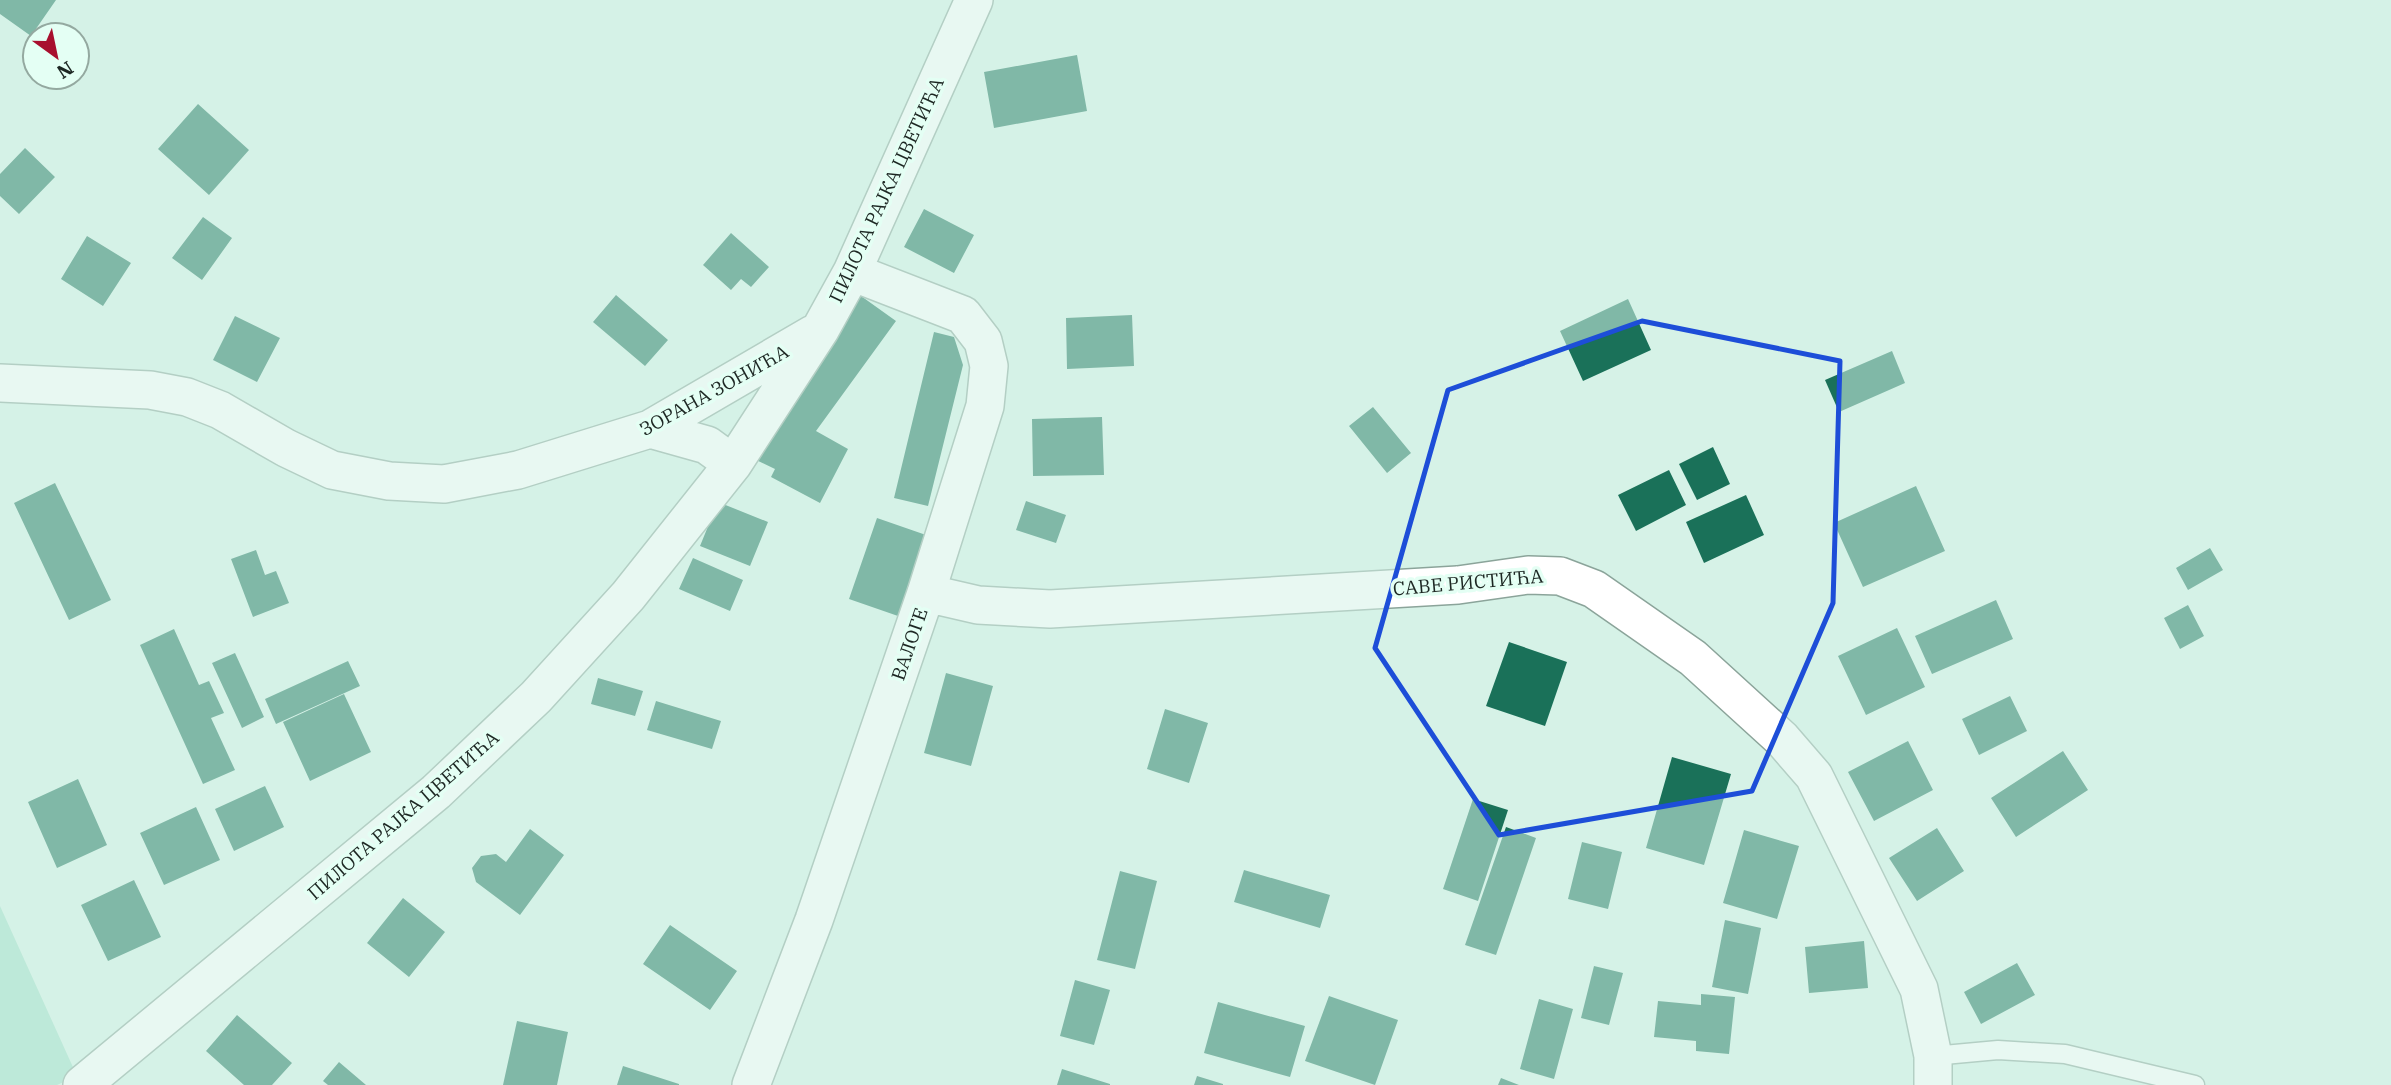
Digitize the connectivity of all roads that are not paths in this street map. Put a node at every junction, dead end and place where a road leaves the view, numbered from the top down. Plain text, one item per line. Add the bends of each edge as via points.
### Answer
1 (974, 0) edge
2 (852, 272) junction
3 (820, 330) junction
4 (0, 383) edge
5 (650, 429) junction
6 (733, 464) junction
7 (926, 593) junction
8 (1933, 1070) edge
9 (82, 1085) edge
10 (751, 1085) edge
11 (2196, 1085) edge

1 - 2 street, ПИЛОТА РАЈКА ЦВЕТИЋА
2 - 3 street, ПИЛОТА РАЈКА ЦВЕТИЋА
2 - 7 street, ВАЛОГЕ via 963,315 983,341 989,366 985,406
3 - 5 street, ЗОРАНА ЗОНИЋА
3 - 6 street, ПИЛОТА РАЈКА ЦВЕТИЋА
4 - 5 street, ЗОРАНА ЗОНИЋА via 150,390 187,397 332,470 389,481 444,484 518,470
5 - 6 street via 707,446
6 - 9 street, ПИЛОТА РАЈКА ЦВЕТИЋА via 628,596 516,716 436,792
7 - 8 street, САВЕ РИСТИЋА via 978,606 1050,609 1458,584 1528,575 1560,576 1594,589 1693,658 1814,776 1919,989
7 - 10 street, ВАЛОГЕ via 814,920
8 - 11 lane via 1998,1050 2065,1054

